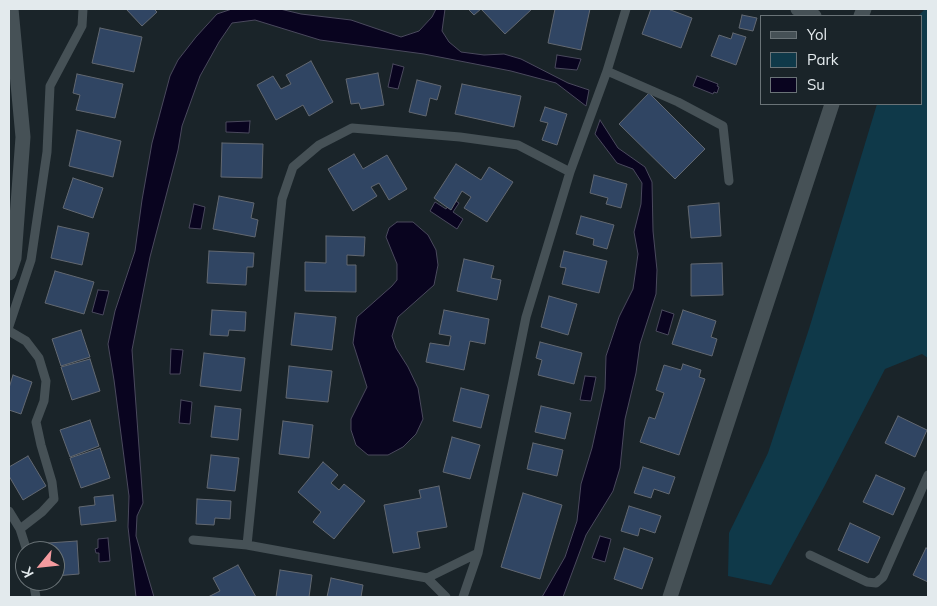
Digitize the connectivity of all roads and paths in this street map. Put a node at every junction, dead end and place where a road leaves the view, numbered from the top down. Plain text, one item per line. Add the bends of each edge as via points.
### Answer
1 (11, 9) edge
2 (83, 9) edge
3 (626, 9) edge
4 (798, 9) edge
5 (812, 15) edge
6 (607, 71) junction
7 (832, 105) edge
8 (570, 172) junction
9 (729, 181) dead end
10 (9, 273) edge
11 (9, 326) edge
12 (9, 331) edge
13 (928, 475) edge
14 (9, 511) edge
15 (20, 529) junction
16 (193, 540) dead end
17 (24, 541) edge
18 (247, 545) junction
19 (478, 553) junction
20 (810, 555) dead end
21 (427, 578) junction
22 (446, 597) edge
23 (463, 597) edge
24 (670, 597) edge

1 - 10 street via 23,137 14,258
2 - 11 lane via 82,26 50,86 47,152 30,260
3 - 6 lane
4 - 5 street
6 - 8 lane
6 - 9 lane via 723,126
7 - 24 street
8 - 18 lane via 518,145 352,128 319,145 293,167 282,199
8 - 19 lane via 526,316
12 - 15 lane via 26,341 38,358 46,381 44,401 36,422 54,499
13 - 20 lane via 883,577 876,583 867,582
14 - 15 lane
15 - 17 lane
16 - 18 lane
18 - 21 lane
19 - 21 lane
19 - 23 lane
21 - 22 lane

